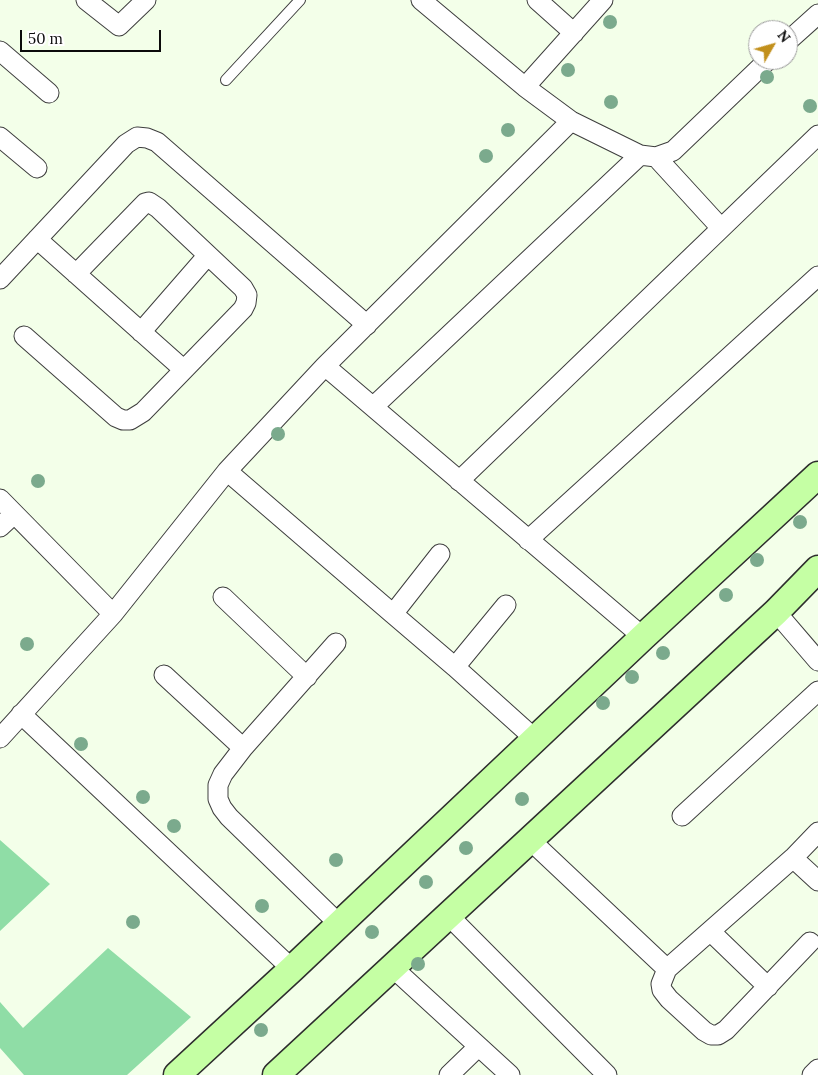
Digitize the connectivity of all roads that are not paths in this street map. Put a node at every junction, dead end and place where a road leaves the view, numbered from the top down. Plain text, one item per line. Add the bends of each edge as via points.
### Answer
1 (86, 0) edge
2 (146, 0) edge
3 (300, 0) edge
4 (421, 0) edge
5 (536, 0) edge
6 (604, 0) edge
7 (818, 14) edge
8 (798, 32) edge
9 (574, 33) junction
10 (0, 51) edge
11 (758, 70) edge
12 (226, 80) dead end
13 (525, 88) junction
14 (48, 93) dead end
15 (571, 121) junction
16 (818, 135) edge
17 (0, 137) edge
18 (648, 156) junction
19 (37, 168) dead end
20 (721, 228) junction
21 (37, 239) junction
22 (208, 255) junction
23 (76, 274) junction
24 (818, 276) edge
25 (0, 279) edge
26 (367, 325) junction
27 (141, 332) junction
28 (24, 336) dead end
29 (325, 366) junction
30 (183, 369) junction
31 (373, 408) junction
32 (227, 471) junction
33 (818, 475) edge
34 (459, 481) junction
35 (0, 500) edge
36 (14, 514) junction
37 (0, 528) edge
38 (528, 540) junction
39 (440, 554) dead end
40 (818, 569) edge
41 (223, 598) dead end
42 (506, 605) dead end
43 (776, 612) junction
44 (113, 614) junction
45 (393, 614) junction
46 (643, 637) junction
47 (336, 643) dead end
48 (818, 662) edge
49 (455, 666) junction
50 (164, 674) dead end
51 (307, 677) junction
52 (818, 691) edge
53 (21, 714) junction
54 (0, 738) edge
55 (534, 739) junction
56 (243, 748) junction
57 (682, 816) dead end
58 (818, 832) edge
59 (529, 839) junction
60 (793, 858) junction
61 (818, 881) edge
62 (448, 915) junction
63 (339, 924) junction
64 (710, 931) junction
65 (810, 942) dead end
66 (392, 967) junction
67 (292, 969) junction
68 (667, 969) junction
69 (768, 987) junction
70 (478, 1047) junction
71 (818, 1069) edge
72 (177, 1075) edge
73 (276, 1075) edge
74 (450, 1075) edge
75 (510, 1075) edge
76 (607, 1075) edge
77 (812, 1075) edge

1 - 2 street via 119,26
3 - 12 lane
4 - 13 street
5 - 9 street
6 - 9 street
7 - 8 street
9 - 13 street
10 - 14 street
11 - 18 street via 673,151
13 - 15 street
15 - 18 street
15 - 26 street
16 - 20 street
17 - 19 street
18 - 20 street
18 - 31 street
20 - 34 street
21 - 23 street
21 - 25 street
21 - 26 street via 126,144 137,137 147,138 157,142
22 - 23 street via 149,202
22 - 27 street
22 - 30 street via 243,288 247,295 246,303 243,310
23 - 27 street
24 - 38 street
26 - 29 street
27 - 30 street
28 - 30 street via 123,420 130,420 143,412
29 - 31 street
29 - 32 street
31 - 34 street
32 - 44 street
32 - 45 street
33 - 46 street
34 - 38 street
35 - 36 street
36 - 37 street
36 - 44 street
38 - 46 street
39 - 45 street
40 - 43 street
41 - 51 street
42 - 49 street
43 - 48 street
43 - 59 street
44 - 53 street
45 - 49 street
46 - 55 street
47 - 51 street
49 - 55 street
50 - 56 street
51 - 56 street
52 - 57 street
53 - 54 street
53 - 67 street
55 - 63 street
56 - 63 street via 218,785 222,808
58 - 60 street
59 - 62 street
59 - 68 street
60 - 61 street
60 - 64 street
62 - 66 street
62 - 76 street
63 - 67 street
64 - 68 street
64 - 69 street
65 - 69 street
66 - 70 street
66 - 73 street
67 - 72 street
68 - 69 street via 661,984 668,999 704,1032 712,1035 726,1030
70 - 74 street
70 - 75 street
71 - 77 street

